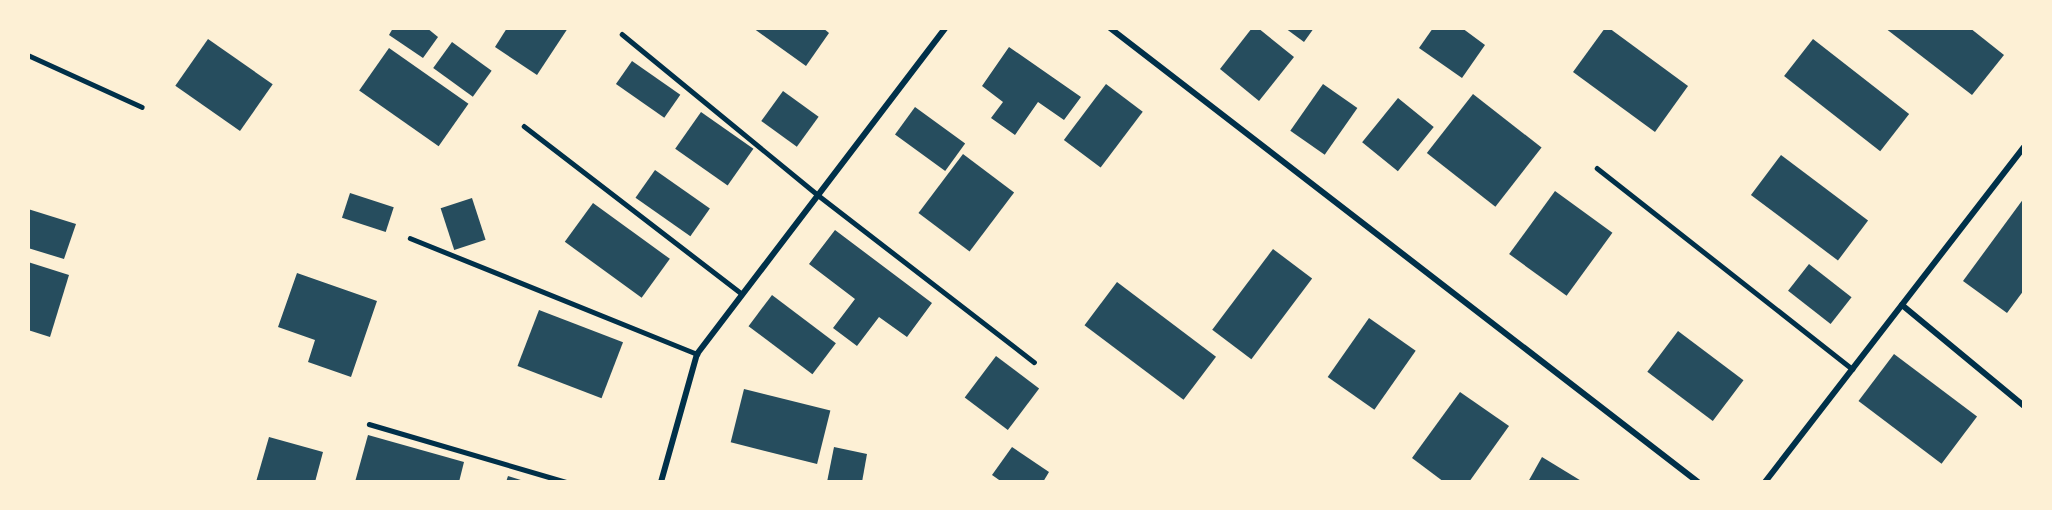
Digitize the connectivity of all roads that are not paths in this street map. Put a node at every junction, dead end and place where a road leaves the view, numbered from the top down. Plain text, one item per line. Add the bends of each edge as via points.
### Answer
1 (945, 28) edge
2 (1110, 28) edge
3 (622, 34) dead end
4 (28, 55) edge
5 (142, 107) dead end
6 (524, 126) dead end
7 (2024, 147) edge
8 (1597, 168) dead end
9 (818, 195) junction
10 (410, 238) dead end
11 (742, 294) junction
12 (1902, 304) junction
13 (697, 354) junction
14 (1034, 362) dead end
15 (1852, 369) junction
16 (2024, 406) edge
17 (369, 424) dead end
18 (566, 482) edge
19 (661, 482) edge
20 (1698, 482) edge
21 (1765, 482) edge

1 - 9 street
2 - 20 street
3 - 9 lane
4 - 5 lane
6 - 11 lane
7 - 12 street
8 - 15 lane
9 - 11 street
9 - 14 lane
10 - 13 lane
11 - 13 street
12 - 15 street
12 - 16 street
13 - 19 street
15 - 21 street
17 - 18 lane

